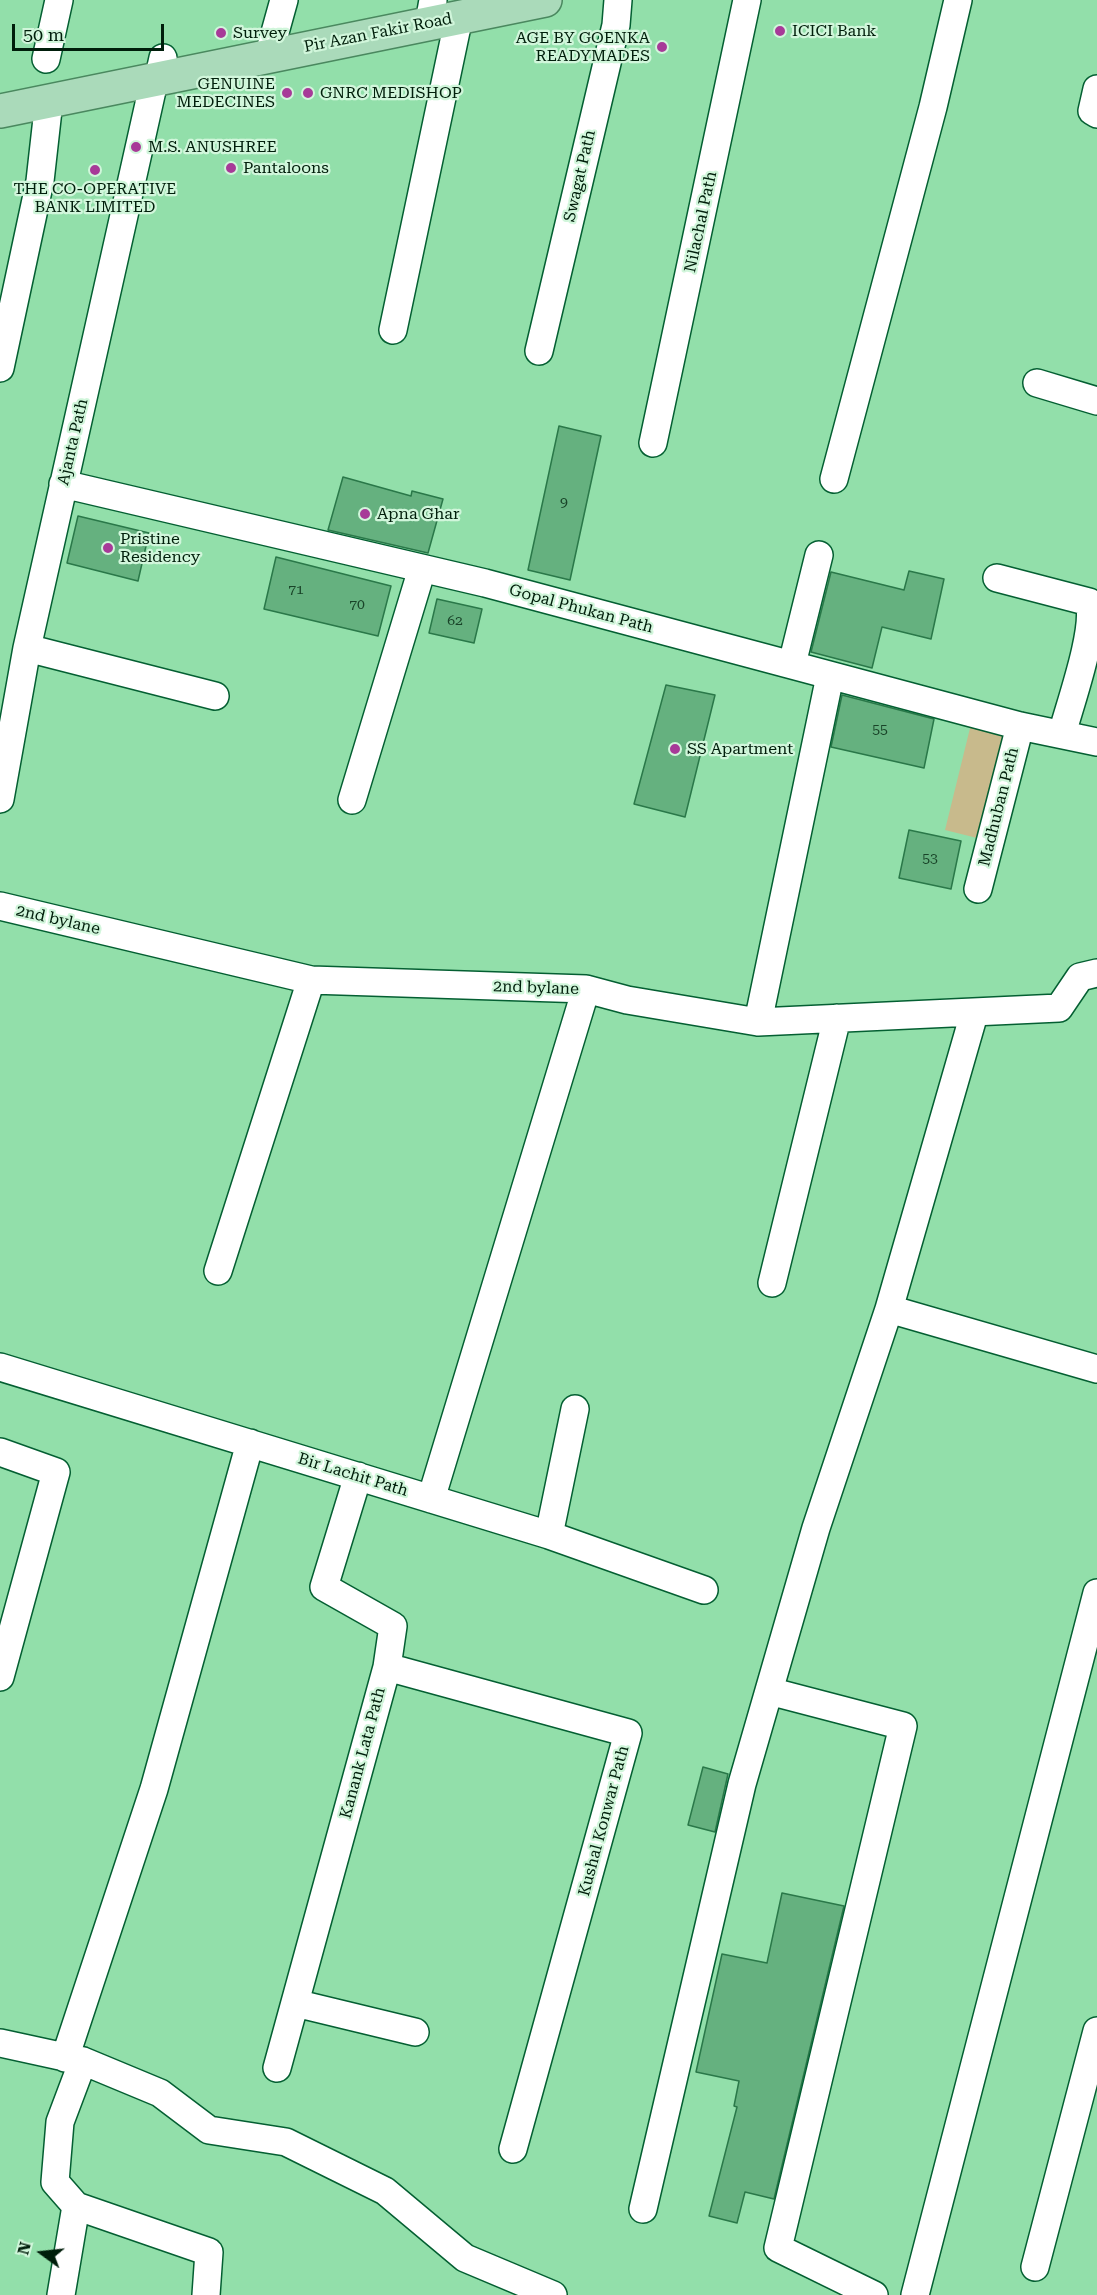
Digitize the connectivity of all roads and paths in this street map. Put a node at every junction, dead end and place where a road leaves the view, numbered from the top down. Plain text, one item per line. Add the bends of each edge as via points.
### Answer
1 (59, 0) edge
2 (284, 0) edge
3 (545, 0) edge
4 (618, 0) edge
5 (747, 0) edge
6 (958, 0) edge
7 (440, 9) edge
8 (272, 44) junction
9 (45, 59) dead end
10 (158, 73) junction
11 (1097, 89) edge
12 (0, 90) edge
13 (49, 101) junction
14 (0, 111) edge
15 (1097, 114) edge
16 (393, 330) dead end
17 (539, 351) dead end
18 (0, 368) edge
19 (1036, 383) dead end
20 (1097, 401) edge
21 (653, 443) dead end
22 (834, 479) dead end
23 (63, 484) junction
24 (819, 555) dead end
25 (422, 569) junction
26 (997, 578) dead end
27 (27, 648) junction
28 (792, 664) junction
29 (830, 676) junction
30 (215, 696) dead end
31 (1020, 726) junction
32 (1062, 734) junction
33 (1097, 742) edge
34 (0, 799) edge
35 (352, 800) dead end
36 (978, 889) dead end
37 (0, 906) edge
38 (1097, 973) edge
39 (311, 980) junction
40 (586, 989) junction
41 (974, 1014) junction
42 (837, 1018) junction
43 (758, 1022) junction
44 (218, 1271) dead end
45 (772, 1283) dead end
46 (889, 1309) junction
47 (0, 1366) edge
48 (1097, 1369) edge
49 (575, 1409) dead end
50 (250, 1443) junction
51 (0, 1452) edge
52 (358, 1476) junction
53 (431, 1499) junction
54 (549, 1535) junction
55 (704, 1590) dead end
56 (1097, 1593) edge
57 (387, 1667) junction
58 (0, 1677) edge
59 (769, 1691) junction
60 (295, 2002) junction
61 (1097, 2031) edge
62 (415, 2032) dead end
63 (0, 2043) edge
64 (74, 2060) junction
65 (277, 2068) dead end
66 (513, 2149) dead end
67 (76, 2206) junction
68 (643, 2209) dead end
69 (1035, 2267) dead end
70 (61, 2295) edge
71 (206, 2295) edge
72 (554, 2295) edge
73 (874, 2295) edge
74 (915, 2295) edge

1 - 9 street
2 - 8 street
3 - 7 main road, Pir Azan Fakir Road
4 - 17 street, Swagat Path via 616,25
5 - 21 street, Nilachal Path
6 - 22 street
7 - 8 main road, Pir Azan Fakir Road
7 - 16 street
8 - 10 main road, Pir Azan Fakir Road
10 - 12 main road, Pir Azan Fakir Road
10 - 13 main road, Pir Azan Fakir Road
10 - 23 street, Ajanta Path
11 - 15 street via 1092,111
13 - 14 main road, Pir Azan Fakir Road
13 - 18 street via 40,181
19 - 20 street
23 - 25 street, Gopal Phukan Path
23 - 27 street, Ajanta Path
24 - 28 street
25 - 28 street, Gopal Phukan Path
25 - 35 street
26 - 32 street via 1089,602 1089,633
27 - 30 street
27 - 34 street, Ajanta Path
28 - 29 street, Gopal Phukan Path
29 - 31 street, Gopal Phukan Path
29 - 43 street
31 - 32 street, Gopal Phukan Path
31 - 36 street, Madhuban Path
32 - 33 street, Gopal Phukan Path
37 - 39 street, 2nd bylane
38 - 41 street, 2nd bylane via 1080,977 1059,1008
39 - 40 street, 2nd bylane
39 - 44 street
40 - 43 street, 2nd bylane via 627,1000
40 - 53 street
41 - 42 street, 2nd bylane
41 - 46 street
42 - 43 street, 2nd bylane
42 - 45 street
46 - 48 street
46 - 59 street via 816,1528
47 - 50 street, Bir Lachit Path
49 - 54 street
50 - 52 street, Bir Lachit Path
50 - 64 street
51 - 58 street via 56,1472
52 - 53 street, Bir Lachit Path
52 - 57 street, Kanank Lata Path via 324,1587 393,1626
53 - 54 street, Bir Lachit Path
54 - 55 street, Bir Lachit Path
56 - 74 street
57 - 60 street, Kanank Lata Path
57 - 66 street, Kushal Konwar Path via 628,1733
59 - 68 street via 742,1784
59 - 73 street via 903,1726 778,2248
60 - 62 street
60 - 65 street, Kanank Lata Path
61 - 69 street
63 - 64 street
64 - 67 street via 60,2122 55,2182
64 - 72 street via 160,2093 208,2130 286,2142 385,2191 465,2258
67 - 70 street
67 - 71 street via 209,2252

